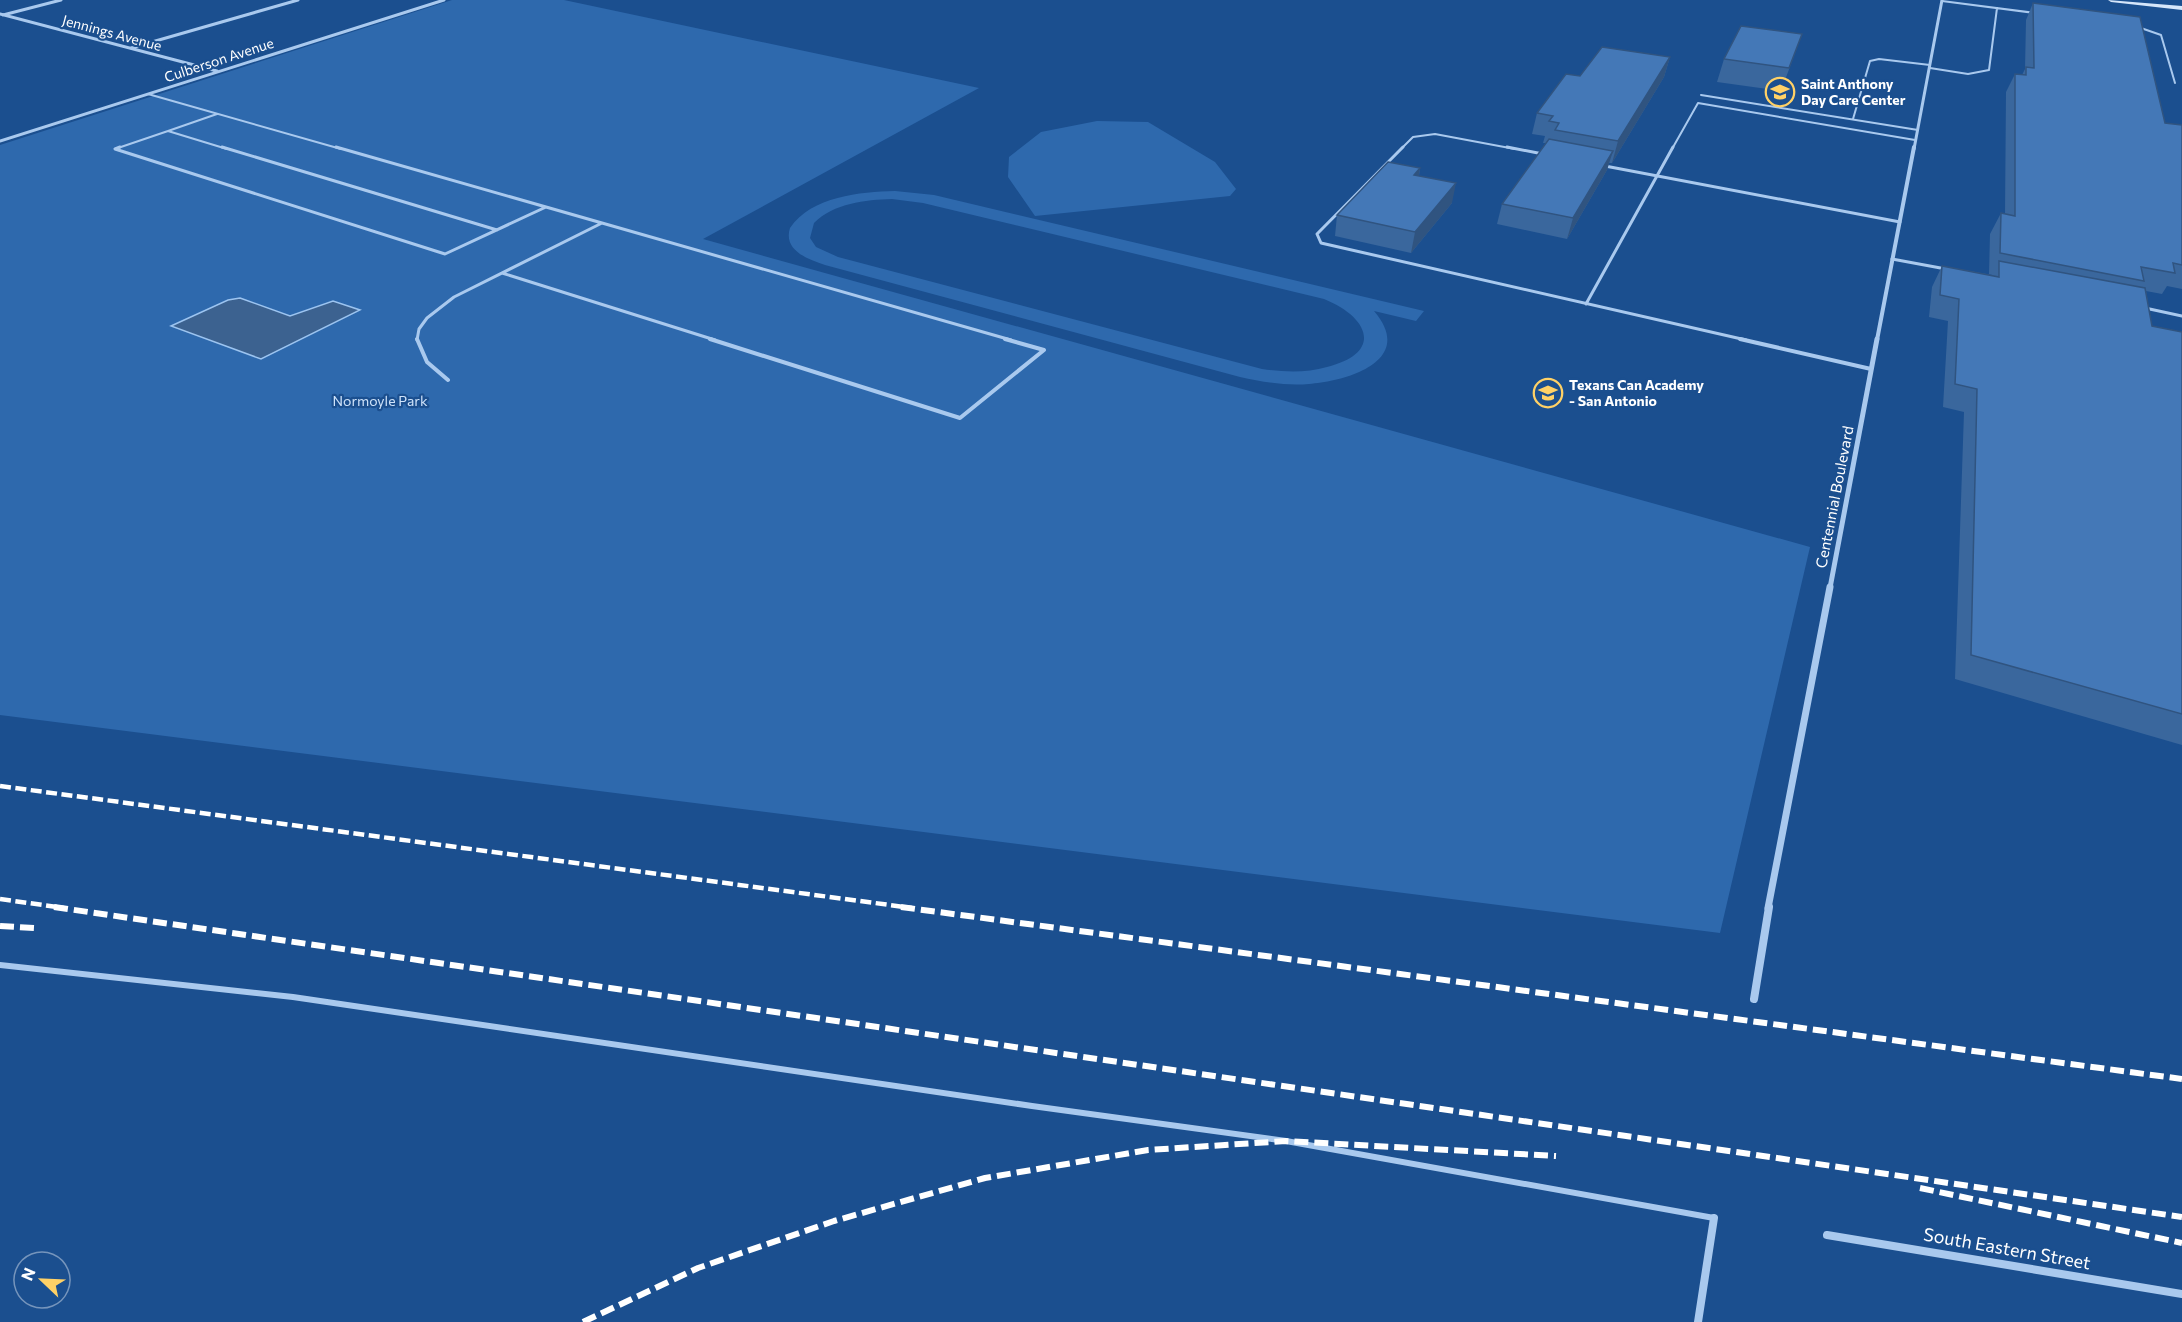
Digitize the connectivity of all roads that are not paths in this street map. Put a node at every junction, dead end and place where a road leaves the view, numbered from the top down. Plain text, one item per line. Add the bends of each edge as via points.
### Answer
1 (61, 0) edge
2 (298, 0) edge
3 (444, 0) edge
4 (1942, 0) edge
5 (2111, 0) edge
6 (1997, 8) junction
7 (2182, 8) edge
8 (1, 14) edge
9 (2044, 14) edge
10 (2138, 27) edge
11 (130, 48) junction
12 (1930, 66) junction
13 (218, 72) junction
14 (2175, 83) dead end
15 (148, 94) junction
16 (1701, 95) dead end
17 (217, 114) junction
18 (1853, 119) junction
19 (1917, 130) junction
20 (168, 131) junction
21 (1915, 140) junction
22 (0, 141) edge
23 (1552, 156) edge
24 (1599, 165) edge
25 (1657, 176) junction
26 (546, 207) junction
27 (1900, 222) junction
28 (602, 223) junction
29 (497, 230) junction
30 (1892, 259) junction
31 (1950, 270) edge
32 (502, 273) junction
33 (1586, 303) junction
34 (2136, 306) edge
35 (2182, 316) edge
36 (1871, 369) junction
37 (447, 380) dead end
38 (0, 965) edge
39 (1754, 999) dead end
40 (1714, 1218) joint
41 (1827, 1235) dead end
42 (2182, 1294) edge
43 (1698, 1322) edge

1 - 8 street
2 - 11 street
3 - 13 street, Culberson Avenue
4 - 6 lane
4 - 12 street, Centennial Boulevard
5 - 7 main road
6 - 9 lane
6 - 12 lane via 1989,70 1973,74
8 - 11 street, Jennings Avenue
10 - 14 lane via 2161,35
11 - 13 street, Jennings Avenue
12 - 18 lane via 1870,61
12 - 19 street, Centennial Boulevard
13 - 15 street, Culberson Avenue
15 - 17 lane
15 - 22 street, Culberson Avenue
16 - 18 lane
17 - 20 lane
17 - 26 lane
18 - 19 lane
19 - 21 street, Centennial Boulevard
20 - 29 lane
20 - 29 lane via 115,149 445,254
21 - 25 lane via 1698,104
21 - 27 street, Centennial Boulevard
23 - 33 lane via 1435,134 1413,137 1317,234 1321,243
24 - 25 lane
25 - 27 lane
25 - 33 lane
26 - 28 lane
26 - 29 lane
27 - 30 street, Centennial Boulevard
28 - 32 lane
28 - 32 lane via 1044,350 960,418
30 - 31 lane
30 - 36 street, Centennial Boulevard
32 - 37 lane via 438,307 419,329 420,350
33 - 36 lane
34 - 35 lane
36 - 39 street, Centennial Boulevard
38 - 40 lane via 293,997 1286,1141
40 - 43 street
41 - 42 street, South Eastern Street

